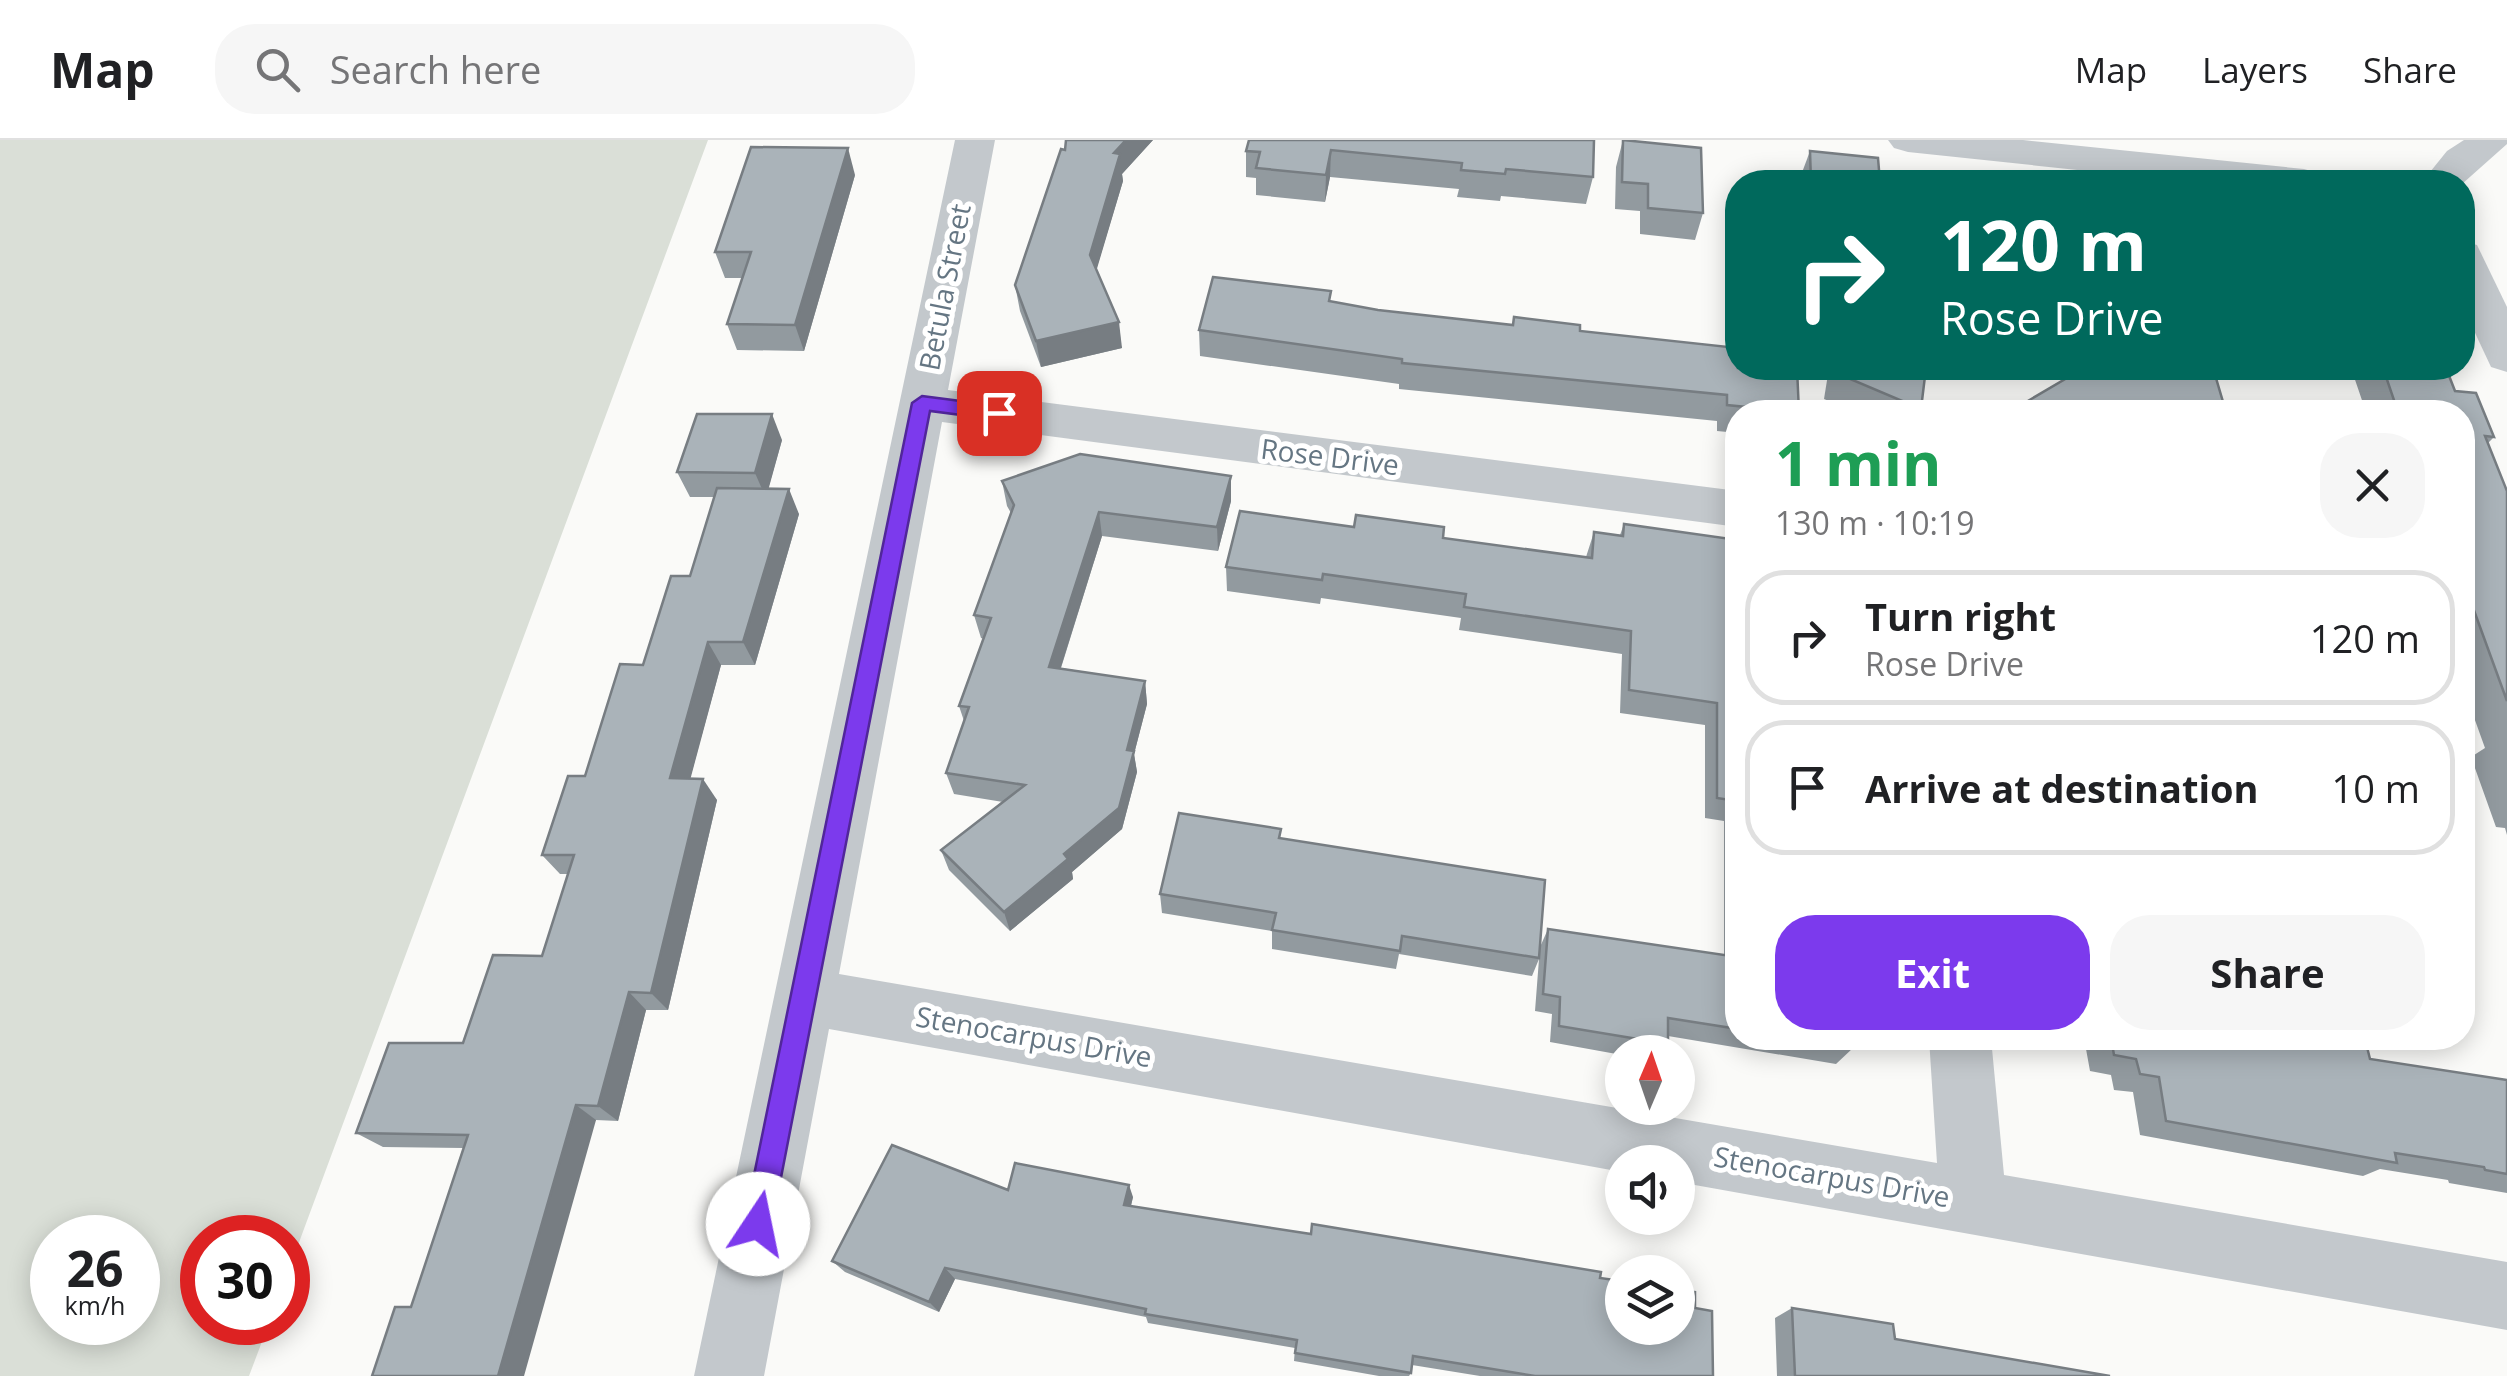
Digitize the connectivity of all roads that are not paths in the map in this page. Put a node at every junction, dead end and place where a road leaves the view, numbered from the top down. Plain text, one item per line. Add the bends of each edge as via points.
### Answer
1 (974, 140) edge
2 (1908, 140) edge
3 (2490, 140) edge
4 (2191, 170) edge
5 (2452, 170) edge
6 (2475, 276) edge
7 (2498, 314) edge
8 (2507, 356) edge
9 (922, 403) junction
10 (1725, 506) edge
11 (802, 996) junction
12 (1961, 1050) edge
13 (1973, 1201) junction
14 (2507, 1296) edge
15 (729, 1376) edge

1 - 9 street, Betula Street
2 - 4 street
3 - 5 street
6 - 7 street
7 - 8 street
9 - 10 street, Rose Drive
9 - 11 street, Betula Street
11 - 13 street, Stenocarpus Drive
11 - 15 street, Betula Street
12 - 13 street
13 - 14 street, Stenocarpus Drive

